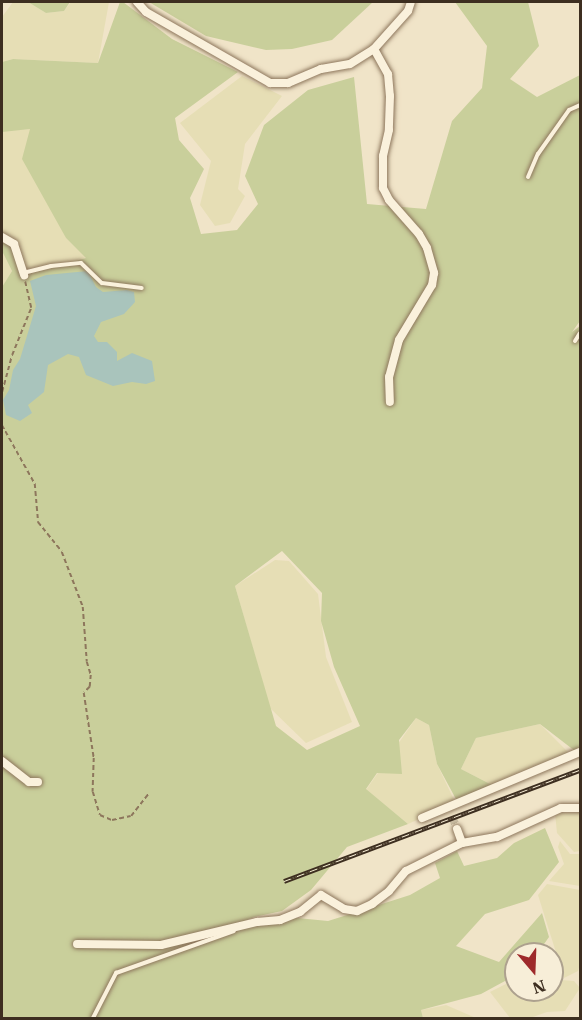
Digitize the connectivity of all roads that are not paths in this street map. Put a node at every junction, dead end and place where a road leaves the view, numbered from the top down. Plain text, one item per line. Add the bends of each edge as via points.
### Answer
1 (136, 2) edge
2 (411, 2) edge
3 (374, 49) junction
4 (580, 105) edge
5 (528, 177) dead end
6 (2, 237) edge
7 (23, 274) joint
8 (142, 288) dead end
9 (580, 333) edge
10 (574, 341) dead end
11 (390, 402) dead end
12 (580, 752) edge
13 (2, 761) edge
14 (38, 782) dead end
15 (580, 808) edge
16 (422, 818) dead end
17 (457, 829) tunnel mouth
18 (462, 843) junction
19 (257, 922) junction
20 (77, 944) dead end
21 (93, 1018) edge

1 - 3 street via 156,18 270,83 288,83 321,69 350,64
2 - 3 street via 408,11
3 - 11 street via 388,74 390,96 383,188 419,234 434,273 432,285 399,340 389,377
4 - 5 lane via 569,110 538,154
6 - 7 street via 14,244
7 - 8 lane via 81,263 102,283
9 - 10 lane
12 - 16 street via 451,812
13 - 14 street via 29,782
15 - 18 street via 561,808 497,837
17 - 18 street
18 - 19 street via 406,871 389,891 357,910 344,909 321,896 300,912
19 - 20 street via 161,945
19 - 21 lane via 116,974

